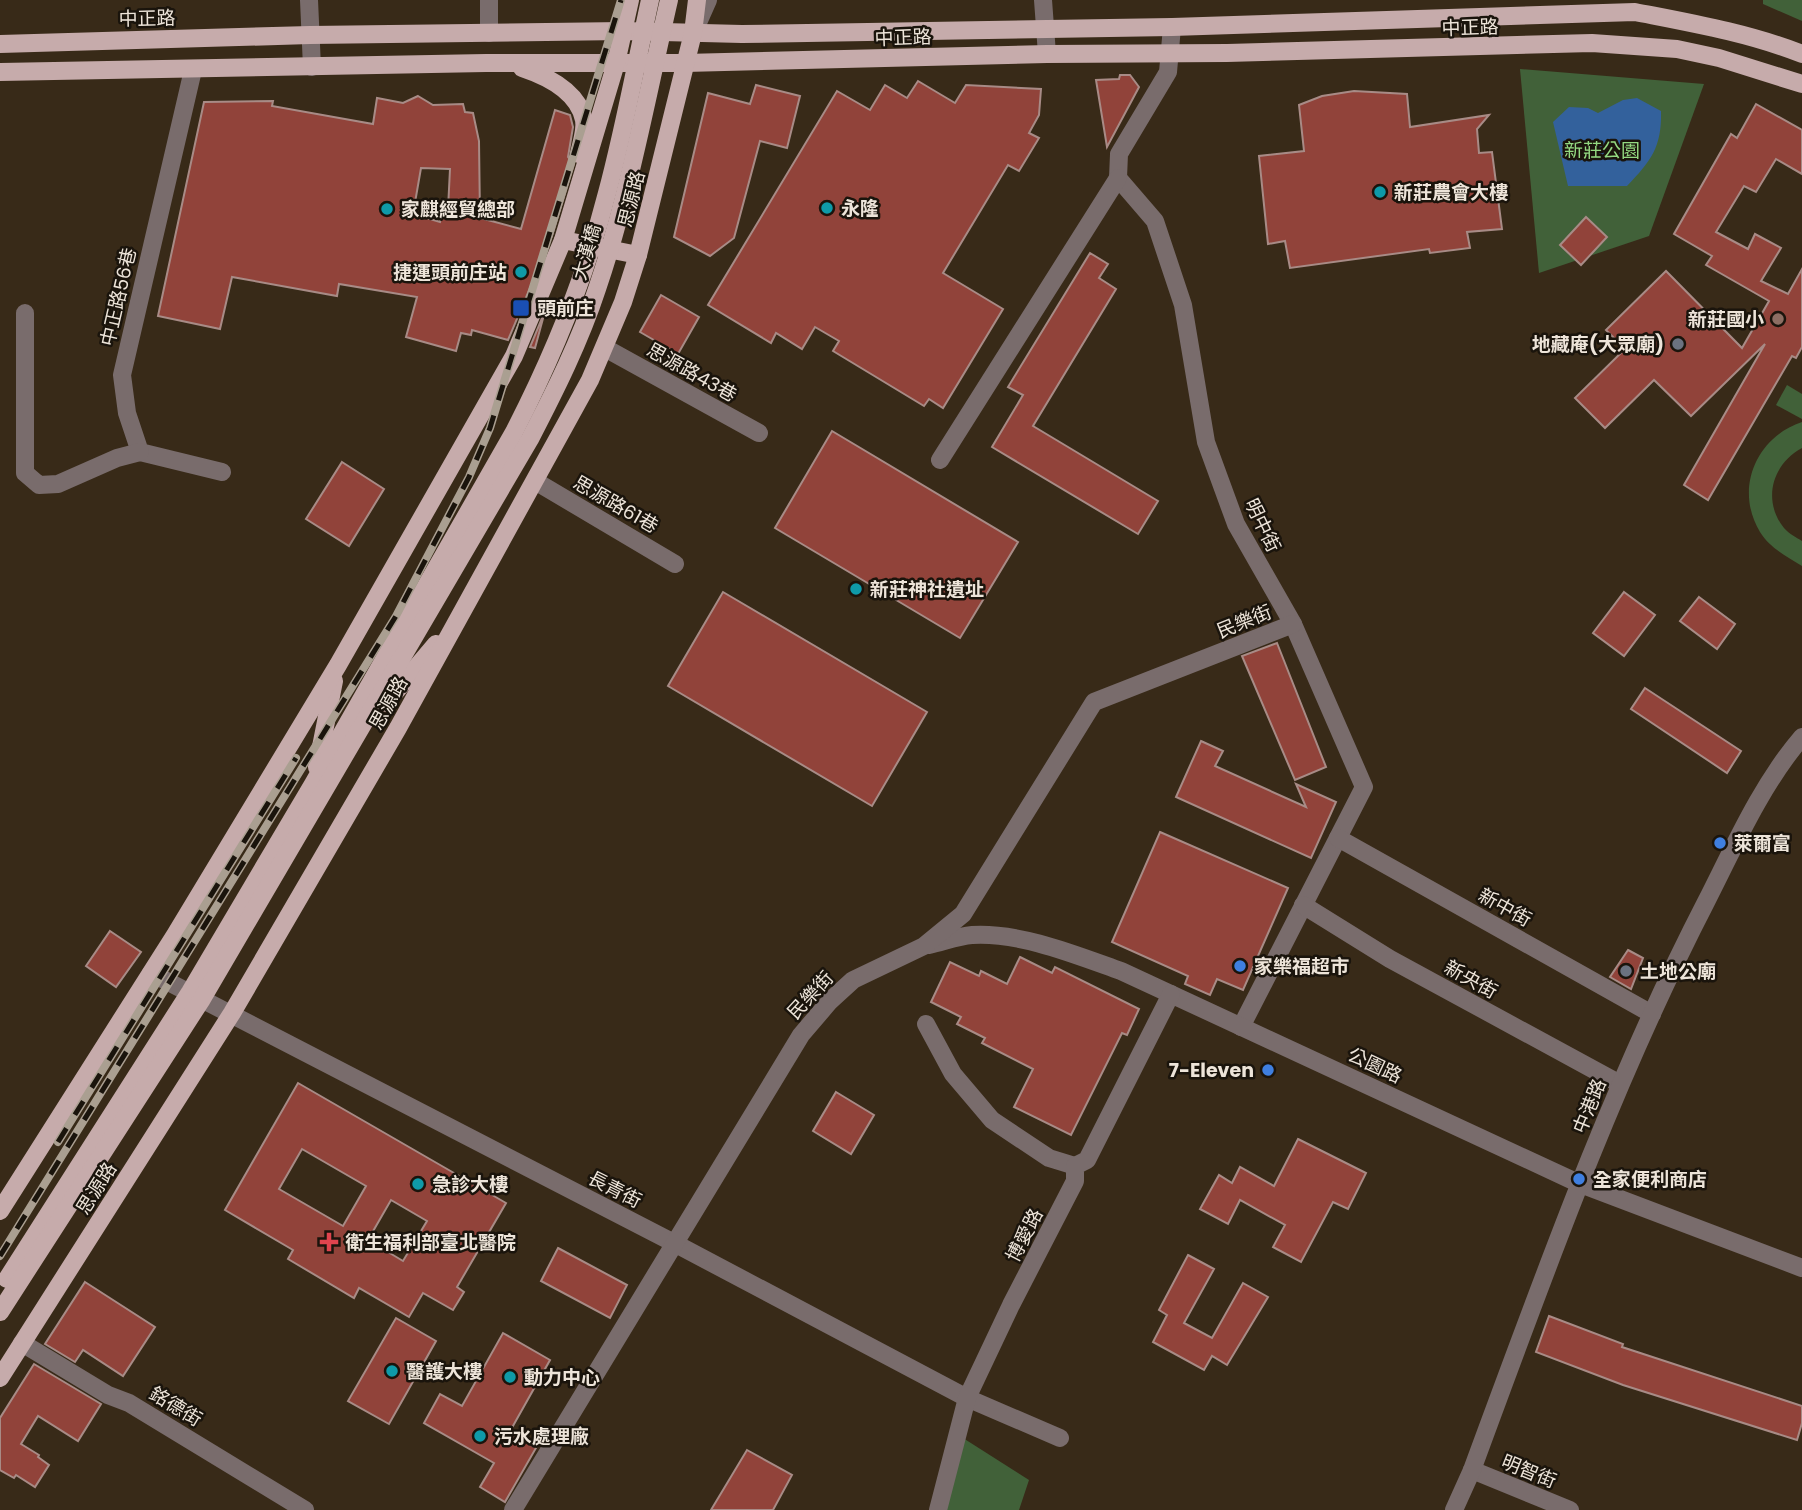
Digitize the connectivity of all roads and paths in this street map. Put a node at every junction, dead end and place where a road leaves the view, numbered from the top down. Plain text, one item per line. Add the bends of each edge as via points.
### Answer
1 (309, 0) edge
2 (489, 0) edge
3 (627, 0) edge
4 (650, 0) edge
5 (668, 0) edge
6 (697, 0) edge
7 (708, 0) edge
8 (1043, 0) edge
9 (1172, 27) junction
10 (1045, 29) junction
11 (623, 31) junction
12 (489, 33) junction
13 (693, 33) junction
14 (310, 35) junction
15 (0, 44) edge
16 (1171, 53) junction
17 (1047, 54) junction
18 (1802, 54) edge
19 (509, 63) junction
20 (616, 63) junction
21 (685, 63) junction
22 (312, 67) junction
23 (193, 69) junction
24 (0, 72) edge
25 (1802, 84) edge
26 (582, 178) junction
27 (1118, 178) junction
28 (655, 190) junction
29 (563, 240) junction
30 (638, 255) junction
31 (551, 267) junction
32 (25, 313) dead end
33 (605, 348) junction
34 (759, 433) dead end
35 (140, 452) junction
36 (940, 460) dead end
37 (222, 472) dead end
38 (535, 481) junction
39 (466, 531) junction
40 (675, 564) dead end
41 (460, 616) junction
42 (1293, 624) junction
43 (338, 665) junction
44 (358, 734) junction
45 (1802, 737) edge
46 (313, 784) junction
47 (1338, 838) junction
48 (1303, 905) junction
49 (923, 946) junction
50 (151, 973) junction
51 (1171, 994) junction
52 (196, 995) junction
53 (232, 1013) junction
54 (1653, 1014) junction
55 (926, 1024) dead end
56 (1241, 1027) junction
57 (1620, 1084) junction
58 (1075, 1166) junction
59 (1578, 1183) junction
60 (0, 1210) edge
61 (674, 1243) junction
62 (1802, 1268) edge
63 (0, 1290) edge
64 (0, 1312) edge
65 (22, 1343) junction
66 (0, 1378) edge
67 (967, 1398) junction
68 (1060, 1438) dead end
69 (1472, 1470) junction
70 (305, 1510) edge
71 (513, 1510) edge
72 (938, 1510) edge
73 (1454, 1510) edge
74 (1570, 1510) edge

1 - 14 street
2 - 12 street
3 - 11 main road
4 - 39 main road, 大漢橋 via 607,194 570,311
5 - 39 main road, 大漢橋 via 598,288 530,439
6 - 13 main road
7 - 13 street, 思源路
8 - 10 street
9 - 10 main road, 中正路
9 - 16 street
9 - 18 main road, 中正路 via 1635,12
10 - 13 main road, 中正路
10 - 17 street
11 - 12 main road, 中正路
11 - 13 main road, 中正路
11 - 20 main road
12 - 14 main road, 中正路
13 - 21 main road, 思源路
14 - 15 main road, 中正路
14 - 22 street
16 - 17 main road, 中正路
16 - 25 main road, 中正路 via 1592,43 1677,49
16 - 27 street via 1168,72 1119,154
17 - 21 main road, 中正路
19 - 20 main road, 中正路
19 - 22 main road, 中正路
19 - 31 main road via 561,86 584,122
20 - 21 main road, 中正路
20 - 26 main road
21 - 28 main road, 思源路
22 - 23 main road, 中正路
23 - 24 main road, 中正路
23 - 35 street, 中正路56巷 via 122,374 127,413
26 - 28 main road
26 - 29 main road
27 - 36 street
27 - 42 street, 明中街 via 1155,221 1183,305 1206,442 1236,524
28 - 30 main road, 思源路
29 - 30 main road
29 - 31 main road
30 - 33 main road, 思源路
31 - 43 main road via 495,392
32 - 35 street via 25,473 40,485 58,484 117,457
33 - 34 street, 思源路43巷
33 - 38 main road, 思源路
35 - 37 street
38 - 40 street, 思源路61巷
38 - 41 main road, 思源路
39 - 44 main road, 思源路
39 - 46 main road, 思源路
41 - 44 main road
41 - 53 main road, 思源路
42 - 47 street, 明中街 via 1364,787
42 - 49 street, 民樂街 via 1094,702 963,914
43 - 46 main road
43 - 50 main road
44 - 52 main road, 思源路
45 - 54 street, 中港路 via 1747,821
46 - 52 main road, 思源路
47 - 48 street, 明中街
47 - 54 street, 新中街
48 - 56 street, 明中街
48 - 57 street, 新央街 via 1390,959
49 - 51 street, 公園路 via 971,935 1007,937 1082,957
49 - 61 street, 民樂街 via 853,980 801,1035
50 - 52 street, 長青街
50 - 60 main road
51 - 56 street, 公園路
51 - 58 street, 博愛路 via 1087,1160
52 - 53 street, 長青街
52 - 63 main road, 思源路
52 - 64 main road, 思源路
53 - 61 street, 長青街
53 - 65 main road, 思源路
54 - 57 street, 中港路
55 - 58 street via 953,1074 992,1120 1049,1158
56 - 59 street, 公園路
57 - 59 street, 中港路
58 - 67 street, 博愛路 via 1075,1181
59 - 62 street, 公園路
59 - 69 street, 中港路
61 - 67 street, 長青街
61 - 71 street, 民樂街
65 - 66 main road, 思源路
65 - 70 street, 銘德街 via 108,1395 129,1402
67 - 68 street, 長青街
67 - 72 street, 博愛路
69 - 73 street, 中港路
69 - 74 street, 明智街

